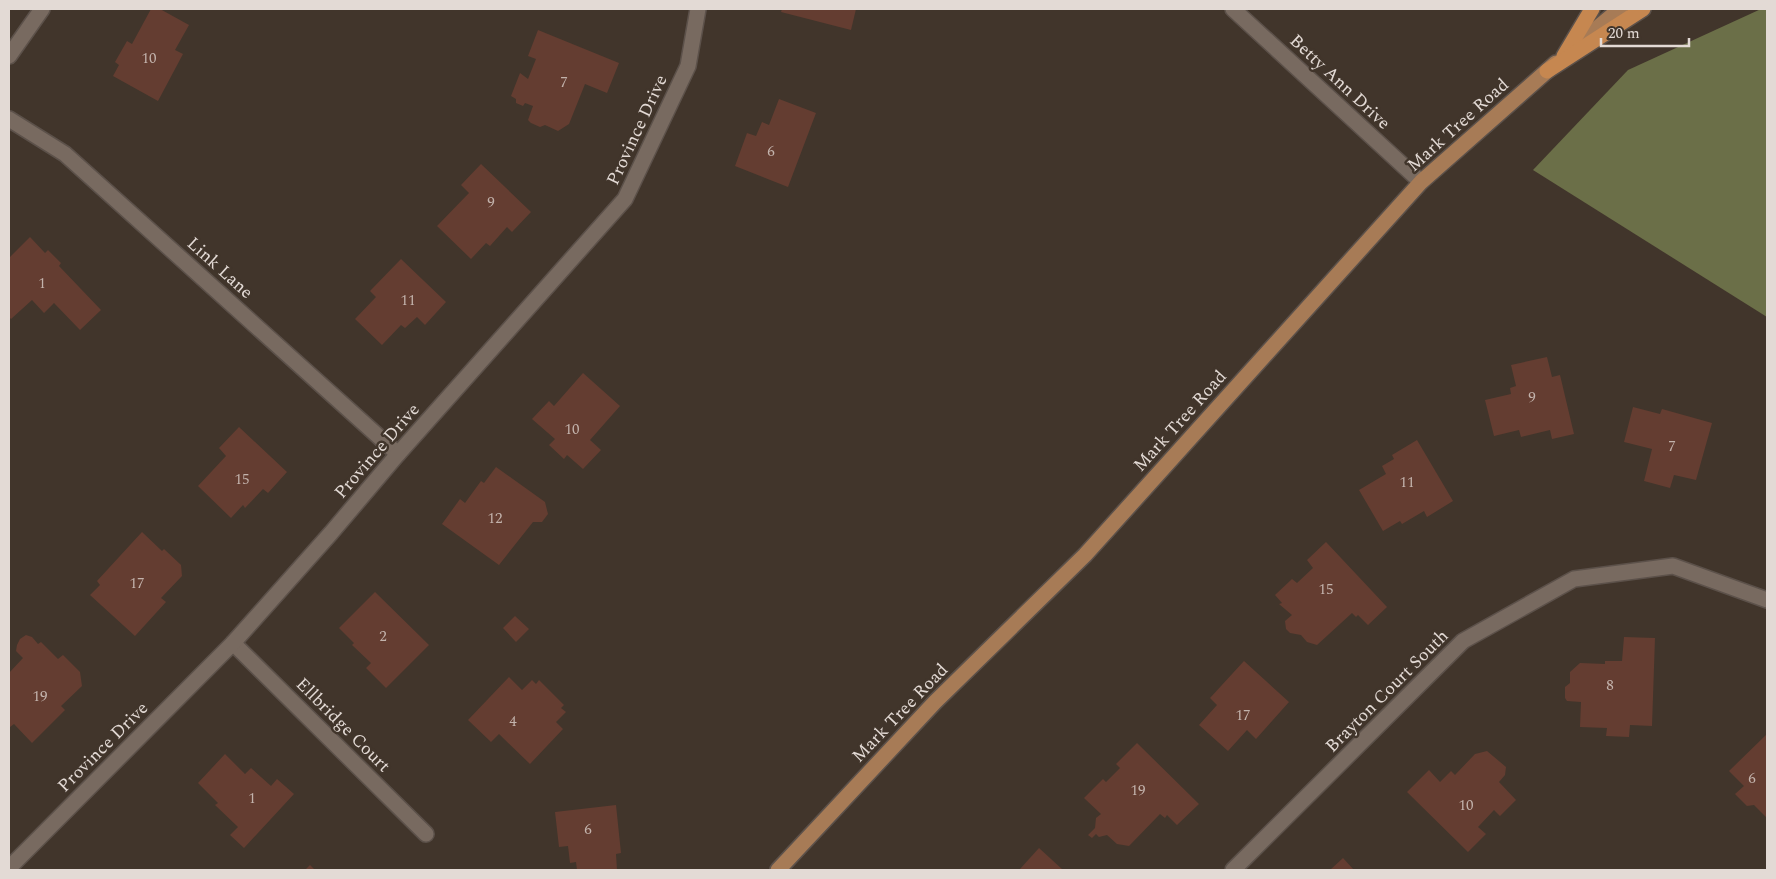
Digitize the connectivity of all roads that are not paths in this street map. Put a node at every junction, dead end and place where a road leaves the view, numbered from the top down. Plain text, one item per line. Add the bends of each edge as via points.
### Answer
1 (42, 9) edge
2 (698, 9) edge
3 (1233, 9) edge
4 (1592, 9) edge
5 (1620, 9) edge
6 (1643, 9) edge
7 (9, 56) edge
8 (1564, 56) junction
9 (1547, 71) junction
10 (9, 119) edge
11 (1421, 182) junction
12 (398, 454) junction
13 (1767, 600) edge
14 (233, 643) junction
15 (426, 834) dead end
16 (9, 868) edge
17 (778, 870) edge
18 (1233, 870) edge

1 - 7 street
2 - 12 street, Province Drive via 688,66 625,199
3 - 11 street, Betty Ann Drive
4 - 8 highway
5 - 8 main road, Mark Tree Road
6 - 9 highway
8 - 9 main road, Mark Tree Road
9 - 11 main road, Mark Tree Road
10 - 12 street, Link Lane via 65,154
11 - 17 main road, Mark Tree Road via 1085,555 935,702
12 - 14 street, Province Drive
13 - 18 street, Brayton Court South via 1673,566 1574,579 1463,641
14 - 15 street, Ellbridge Court
14 - 16 street, Province Drive

